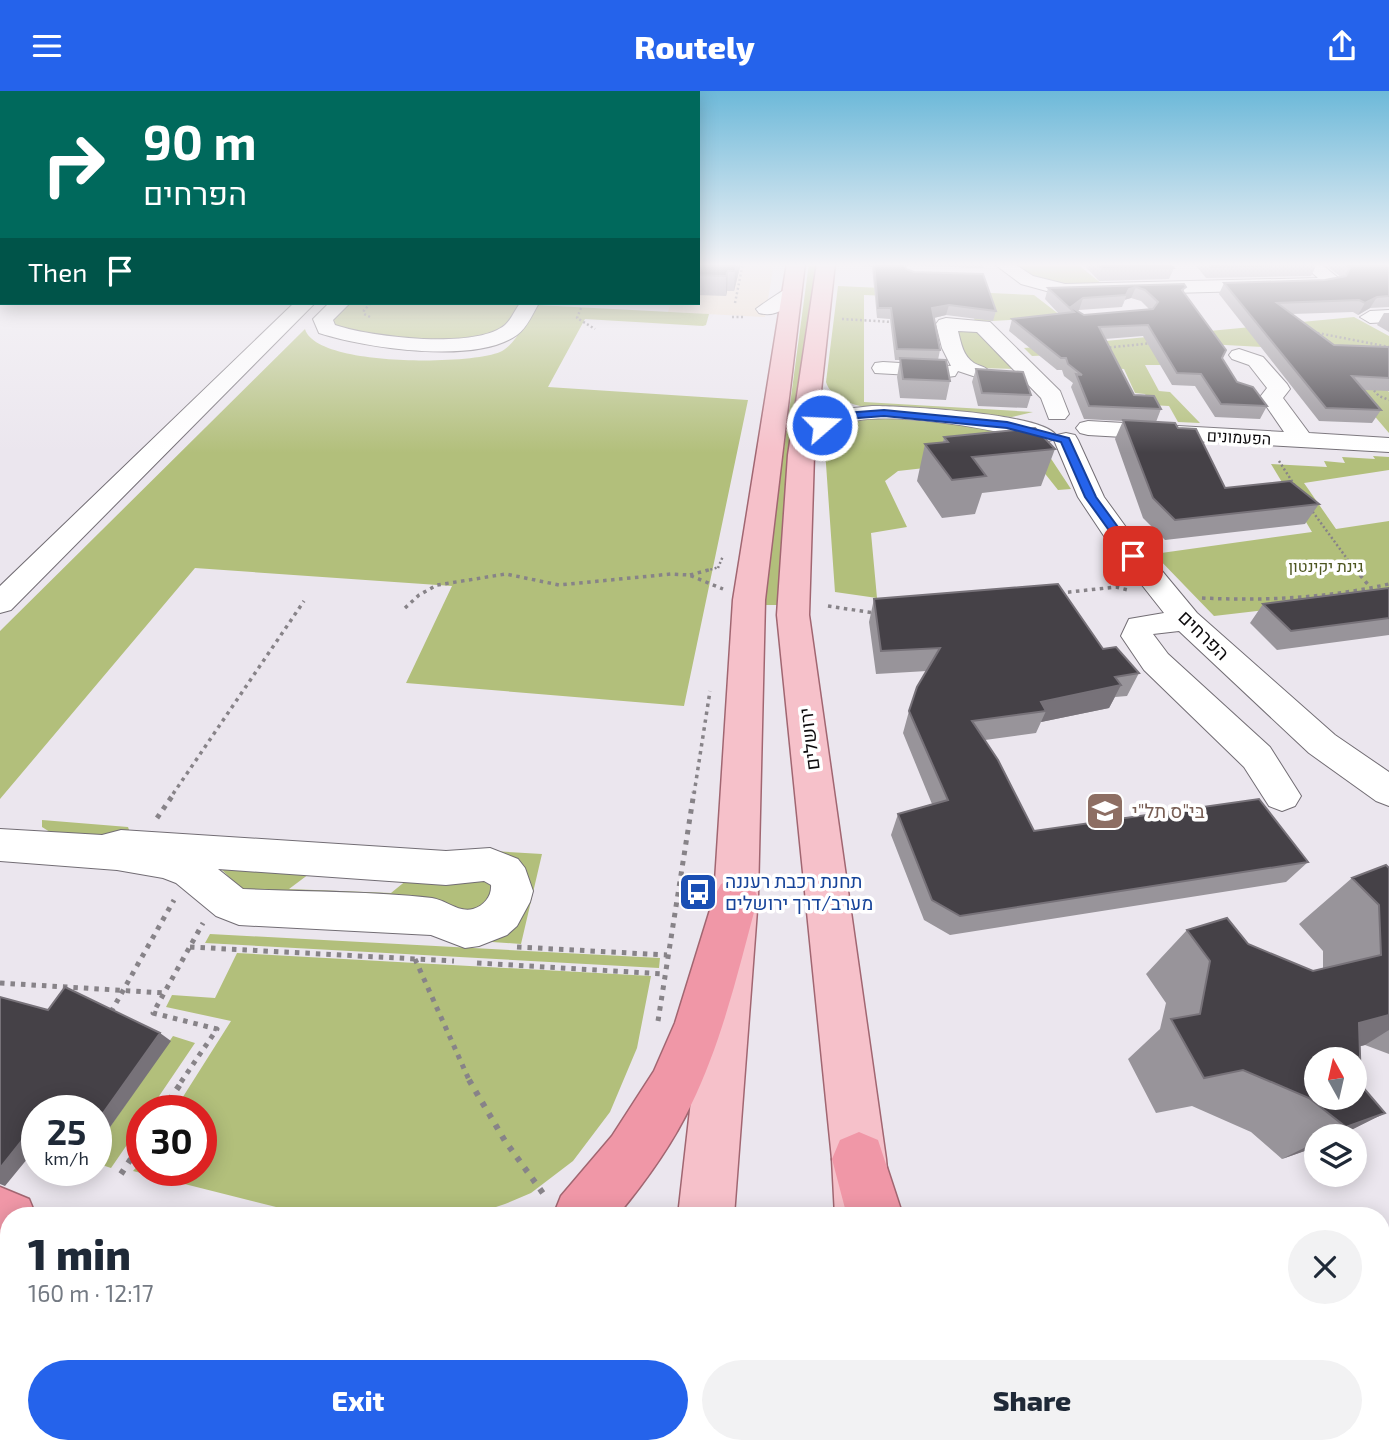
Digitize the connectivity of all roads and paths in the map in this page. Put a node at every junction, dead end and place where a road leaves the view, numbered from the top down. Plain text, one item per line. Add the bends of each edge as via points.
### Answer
1 (281, 327) edge
2 (325, 327) edge
3 (513, 327) edge
4 (591, 327) edge
5 (800, 327) edge
6 (818, 327) edge
7 (947, 327) edge
8 (984, 327) edge
9 (595, 329) dead end
10 (1311, 332) edge
11 (1322, 334) junction
12 (1161, 342) edge
13 (1330, 342) edge
14 (1389, 347) edge
15 (1104, 348) edge
16 (883, 368) dead end
17 (979, 372) junction
18 (1032, 375) junction
19 (1371, 387) edge
20 (1271, 397) junction
21 (1389, 400) edge
22 (1064, 429) junction
23 (1302, 440) junction
24 (1389, 445) edge
25 (802, 455) junction
26 (1275, 455) dead end
27 (141, 463) junction
28 (1300, 493) edge
29 (1307, 503) edge
30 (690, 575) dead end
31 (0, 580) edge
32 (1389, 584) edge
33 (1370, 587) junction
34 (723, 590) dead end
35 (1136, 592) dead end
36 (1382, 593) edge
37 (1047, 594) edge
38 (304, 601) dead end
39 (0, 603) edge
40 (722, 603) dead end
41 (828, 606) dead end
42 (405, 608) dead end
43 (1190, 609) junction
44 (881, 612) edge
45 (711, 683) dead end
46 (1389, 791) edge
47 (1282, 796) dead end
48 (155, 820) dead end
49 (0, 845) edge
50 (101, 852) junction
51 (176, 895) dead end
52 (736, 897) junction
53 (203, 923) dead end
54 (190, 947) junction
55 (415, 959) junction
56 (665, 974) junction
57 (0, 983) edge
58 (124, 991) junction
59 (165, 993) junction
60 (111, 1013) edge
61 (657, 1029) dead end
62 (173, 1095) edge
63 (859, 1159) junction
64 (126, 1166) edge
65 (121, 1174) dead end
66 (563, 1207) edge
67 (568, 1207) edge
68 (707, 1207) edge
69 (862, 1207) edge
70 (873, 1207) edge

1 - 27 street
2 - 3 street via 372,342 419,344 491,338
4 - 9 path
5 - 52 main road via 749,600
6 - 25 main road, ירושלים
7 - 17 street via 954,358
8 - 18 street, הפרחים
10 - 11 path
11 - 13 path
11 - 14 path
12 - 15 path
16 - 17 street
17 - 18 street
18 - 22 street, הפרחים via 1052,396
19 - 21 path
20 - 20 street via 1279,389 1256,361 1237,373
20 - 23 street
22 - 23 street, הפעמונים
22 - 25 street, הפעמונים via 858,414 822,425
22 - 43 street, הפרחים via 1091,497 1118,536
23 - 24 street, הפעמונים
25 - 63 main road, ירושלים via 793,615
26 - 28 path
27 - 31 street
27 - 39 street
29 - 33 path
30 - 42 path via 559,585 506,574 437,585
32 - 33 path
33 - 36 path
33 - 43 path
34 - 40 path
35 - 37 path via 1116,587
38 - 48 path
41 - 44 path
43 - 46 street, הפרחים via 1322,744
43 - 47 street via 1140,626 1137,636 1156,662 1257,757
45 - 56 path
49 - 50 street
50 - 50 street via 185,868 226,903 239,907 435,917 451,926 477,929 490,924 509,905 513,894 507,874 488,864 446,869 121,846
51 - 58 path
52 - 67 highway via 692,1042 660,1110 613,1181
52 - 68 main road
53 - 54 path
54 - 55 path
54 - 59 path
55 - 56 path
55 - 66 path via 470,1086 532,1180
56 - 61 path
57 - 58 path
58 - 59 path
58 - 60 path
59 - 62 path via 153,1013 217,1028
63 - 69 main road, ירושלים
63 - 70 highway
64 - 65 path

